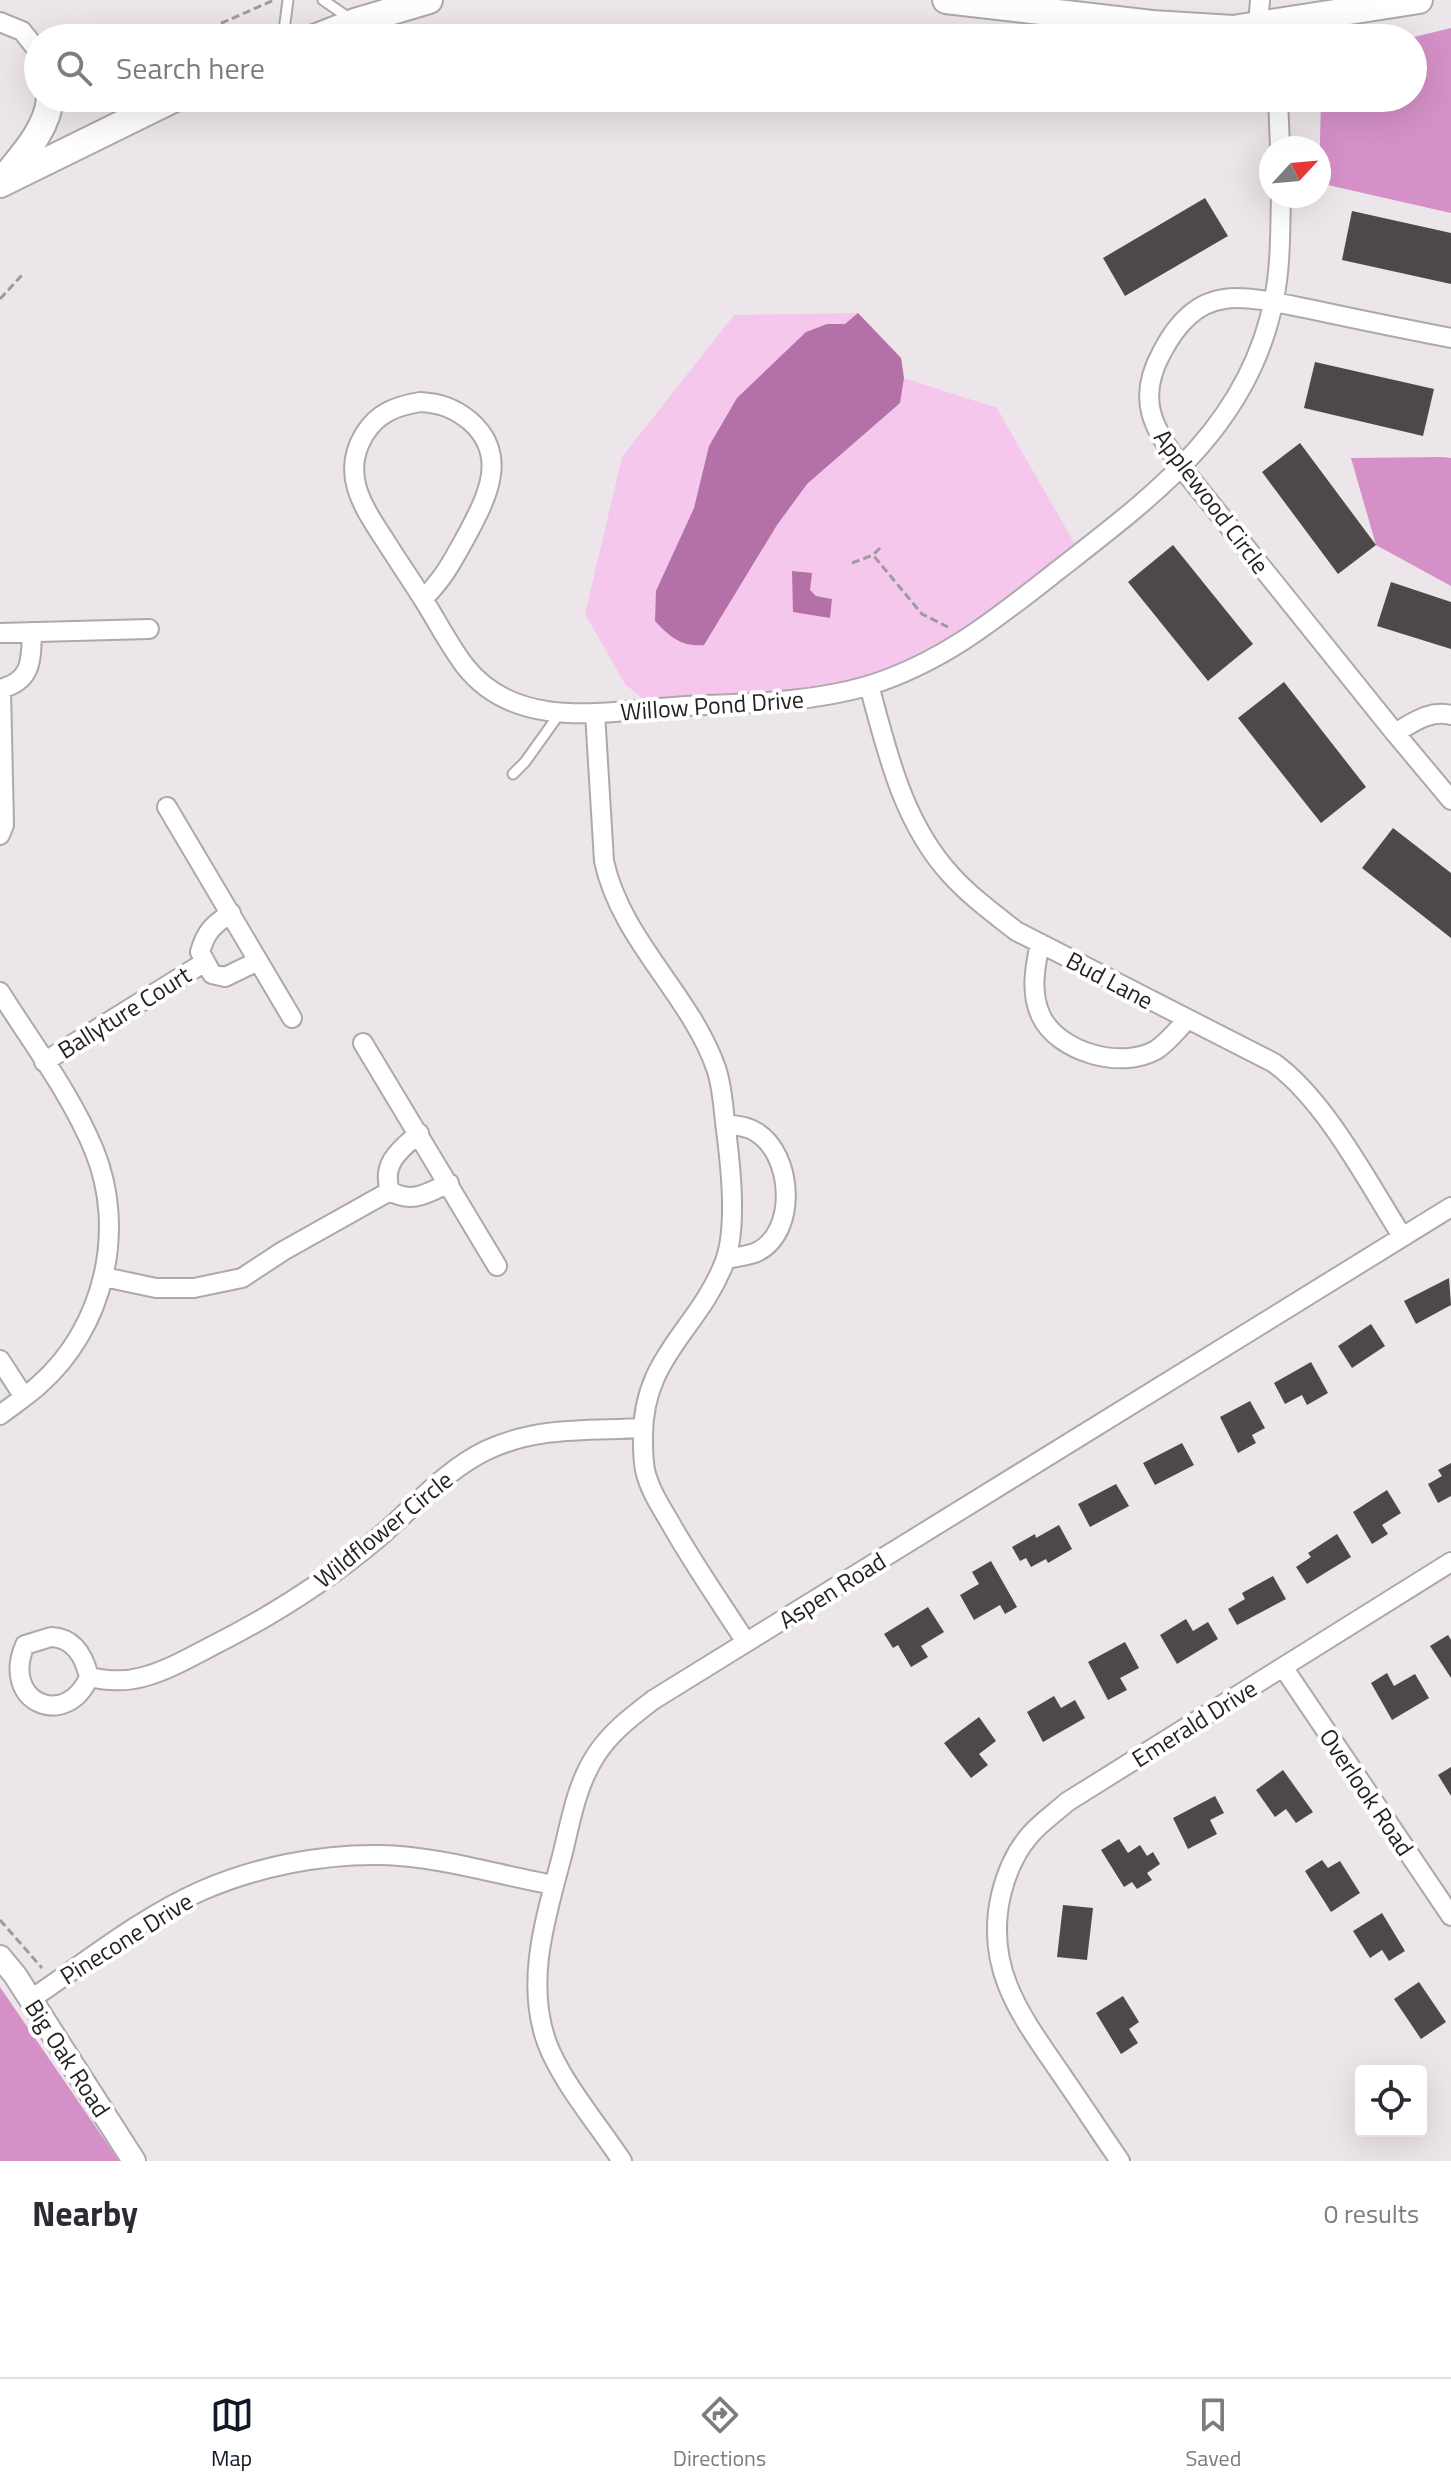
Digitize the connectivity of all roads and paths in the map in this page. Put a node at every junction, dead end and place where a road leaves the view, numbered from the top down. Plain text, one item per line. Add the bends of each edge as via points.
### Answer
1 (274, 0) edge
2 (288, 0) edge
3 (323, 0) edge
4 (429, 0) edge
5 (946, 0) edge
6 (1419, 0) edge
7 (1278, 18) edge
8 (0, 22) edge
9 (355, 22) junction
10 (220, 24) edge
11 (285, 24) edge
12 (350, 24) edge
13 (1152, 24) edge
14 (1253, 24) edge
15 (24, 34) edge
16 (47, 112) edge
17 (146, 112) edge
18 (1279, 112) edge
19 (1280, 136) edge
20 (0, 183) edge
21 (1281, 208) edge
22 (22, 275) dead end
23 (0, 299) edge
24 (1273, 302) junction
25 (1451, 338) edge
26 (1182, 468) junction
27 (880, 548) dead end
28 (873, 555) junction
29 (852, 563) dead end
30 (423, 599) junction
31 (951, 628) dead end
32 (149, 629) dead end
33 (32, 632) junction
34 (0, 633) edge
35 (869, 685) junction
36 (0, 689) edge
37 (560, 713) junction
38 (595, 713) junction
39 (1451, 715) edge
40 (1395, 733) junction
41 (513, 774) dead end
42 (1451, 800) edge
43 (167, 807) dead end
44 (0, 835) edge
45 (231, 913) junction
46 (1040, 943) junction
47 (258, 961) junction
48 (205, 962) junction
49 (0, 992) edge
50 (292, 1018) dead end
51 (1187, 1020) junction
52 (363, 1043) dead end
53 (44, 1062) junction
54 (726, 1124) junction
55 (419, 1133) junction
56 (449, 1183) junction
57 (390, 1191) junction
58 (1451, 1207) edge
59 (1402, 1236) junction
60 (726, 1259) junction
61 (497, 1266) dead end
62 (104, 1277) junction
63 (0, 1360) edge
64 (24, 1397) junction
65 (0, 1415) edge
66 (643, 1428) junction
67 (1451, 1562) edge
68 (746, 1642) junction
69 (1283, 1667) junction
70 (89, 1677) dead end
71 (554, 1885) junction
72 (1451, 1916) edge
73 (0, 1920) edge
74 (0, 1957) edge
75 (54, 1984) junction
76 (31, 1999) junction
77 (134, 2161) edge
78 (622, 2161) edge
79 (1120, 2161) edge

1 - 10 path
2 - 11 lane
3 - 9 lane
4 - 9 main road
5 - 13 main road
6 - 7 main road
7 - 14 main road
8 - 15 street
9 - 12 main road
16 - 20 main road
17 - 20 main road
18 - 19 street
21 - 24 street, Willow Pond Drive
22 - 23 path
24 - 25 street, Applewood Circle
24 - 26 street, Willow Pond Drive via 1236,398
24 - 26 street, Applewood Circle via 1225,298 1206,304 1185,318 1157,360 1150,409 1155,429
26 - 35 street, Willow Pond Drive via 991,623 928,663
26 - 40 street, Applewood Circle
27 - 28 path
28 - 29 path
28 - 31 path via 922,614
30 - 30 street via 362,505 353,471 368,428 387,411 420,402 449,407 474,425 487,445 491,465 488,495 444,578
30 - 37 street via 464,665 491,690 532,709
32 - 33 street
33 - 34 street
33 - 36 street via 27,672
35 - 38 street, Willow Pond Drive via 791,700
35 - 46 street, Bud Lane via 902,795 930,849 979,902
36 - 44 street
37 - 38 street
37 - 41 lane
38 - 54 street, Willow Pond Drive via 609,883 704,1042 720,1083
39 - 40 street via 1424,715
40 - 42 street, Applewood Circle
43 - 45 street
45 - 47 street
45 - 48 street, Ballyture Court via 204,936 200,952
46 - 51 street, Bud Lane
46 - 51 street via 1036,999 1048,1027 1065,1042 1105,1057 1128,1057 1156,1050
47 - 48 street, Ballyture Court via 225,977 212,974
47 - 50 street
48 - 53 street, Ballyture Court
49 - 53 street
51 - 59 street, Bud Lane via 1295,1078
52 - 55 street
53 - 62 street via 79,1117 101,1168 109,1222
54 - 60 street, Willow Pond Drive via 731,1207
54 - 60 street via 758,1132 782,1167 786,1186 780,1222 768,1243 757,1252
55 - 56 street
55 - 57 street via 391,1158
56 - 57 street via 409,1199
56 - 61 street
57 - 62 street via 242,1278 194,1288 156,1288
58 - 59 street, Aspen Road
59 - 68 street, Aspen Road
60 - 66 street, Willow Pond Drive via 661,1363 645,1405
62 - 64 street via 89,1318 63,1360
63 - 64 street
64 - 65 street
66 - 68 street, Willow Pond Drive via 645,1471 654,1495
66 - 70 street, Wildflower Circle via 546,1432 485,1451 452,1471 360,1553 242,1631 145,1677
67 - 69 street, Emerald Drive
68 - 71 street, Aspen Road via 653,1700 608,1737 578,1791
69 - 72 street, Overlook Road
69 - 79 street, Emerald Drive via 1067,1802 1028,1837 1003,1885 996,1932 1004,1980 1015,2005
71 - 75 street, Pinecone Drive via 428,1859 381,1855 301,1862 253,1873 185,1899
71 - 78 street, Aspen Road via 537,1968 540,2019 556,2063
73 - 75 path
74 - 76 street, Big Oak Road
75 - 76 street, Pinecone Drive
76 - 77 street, Big Oak Road

